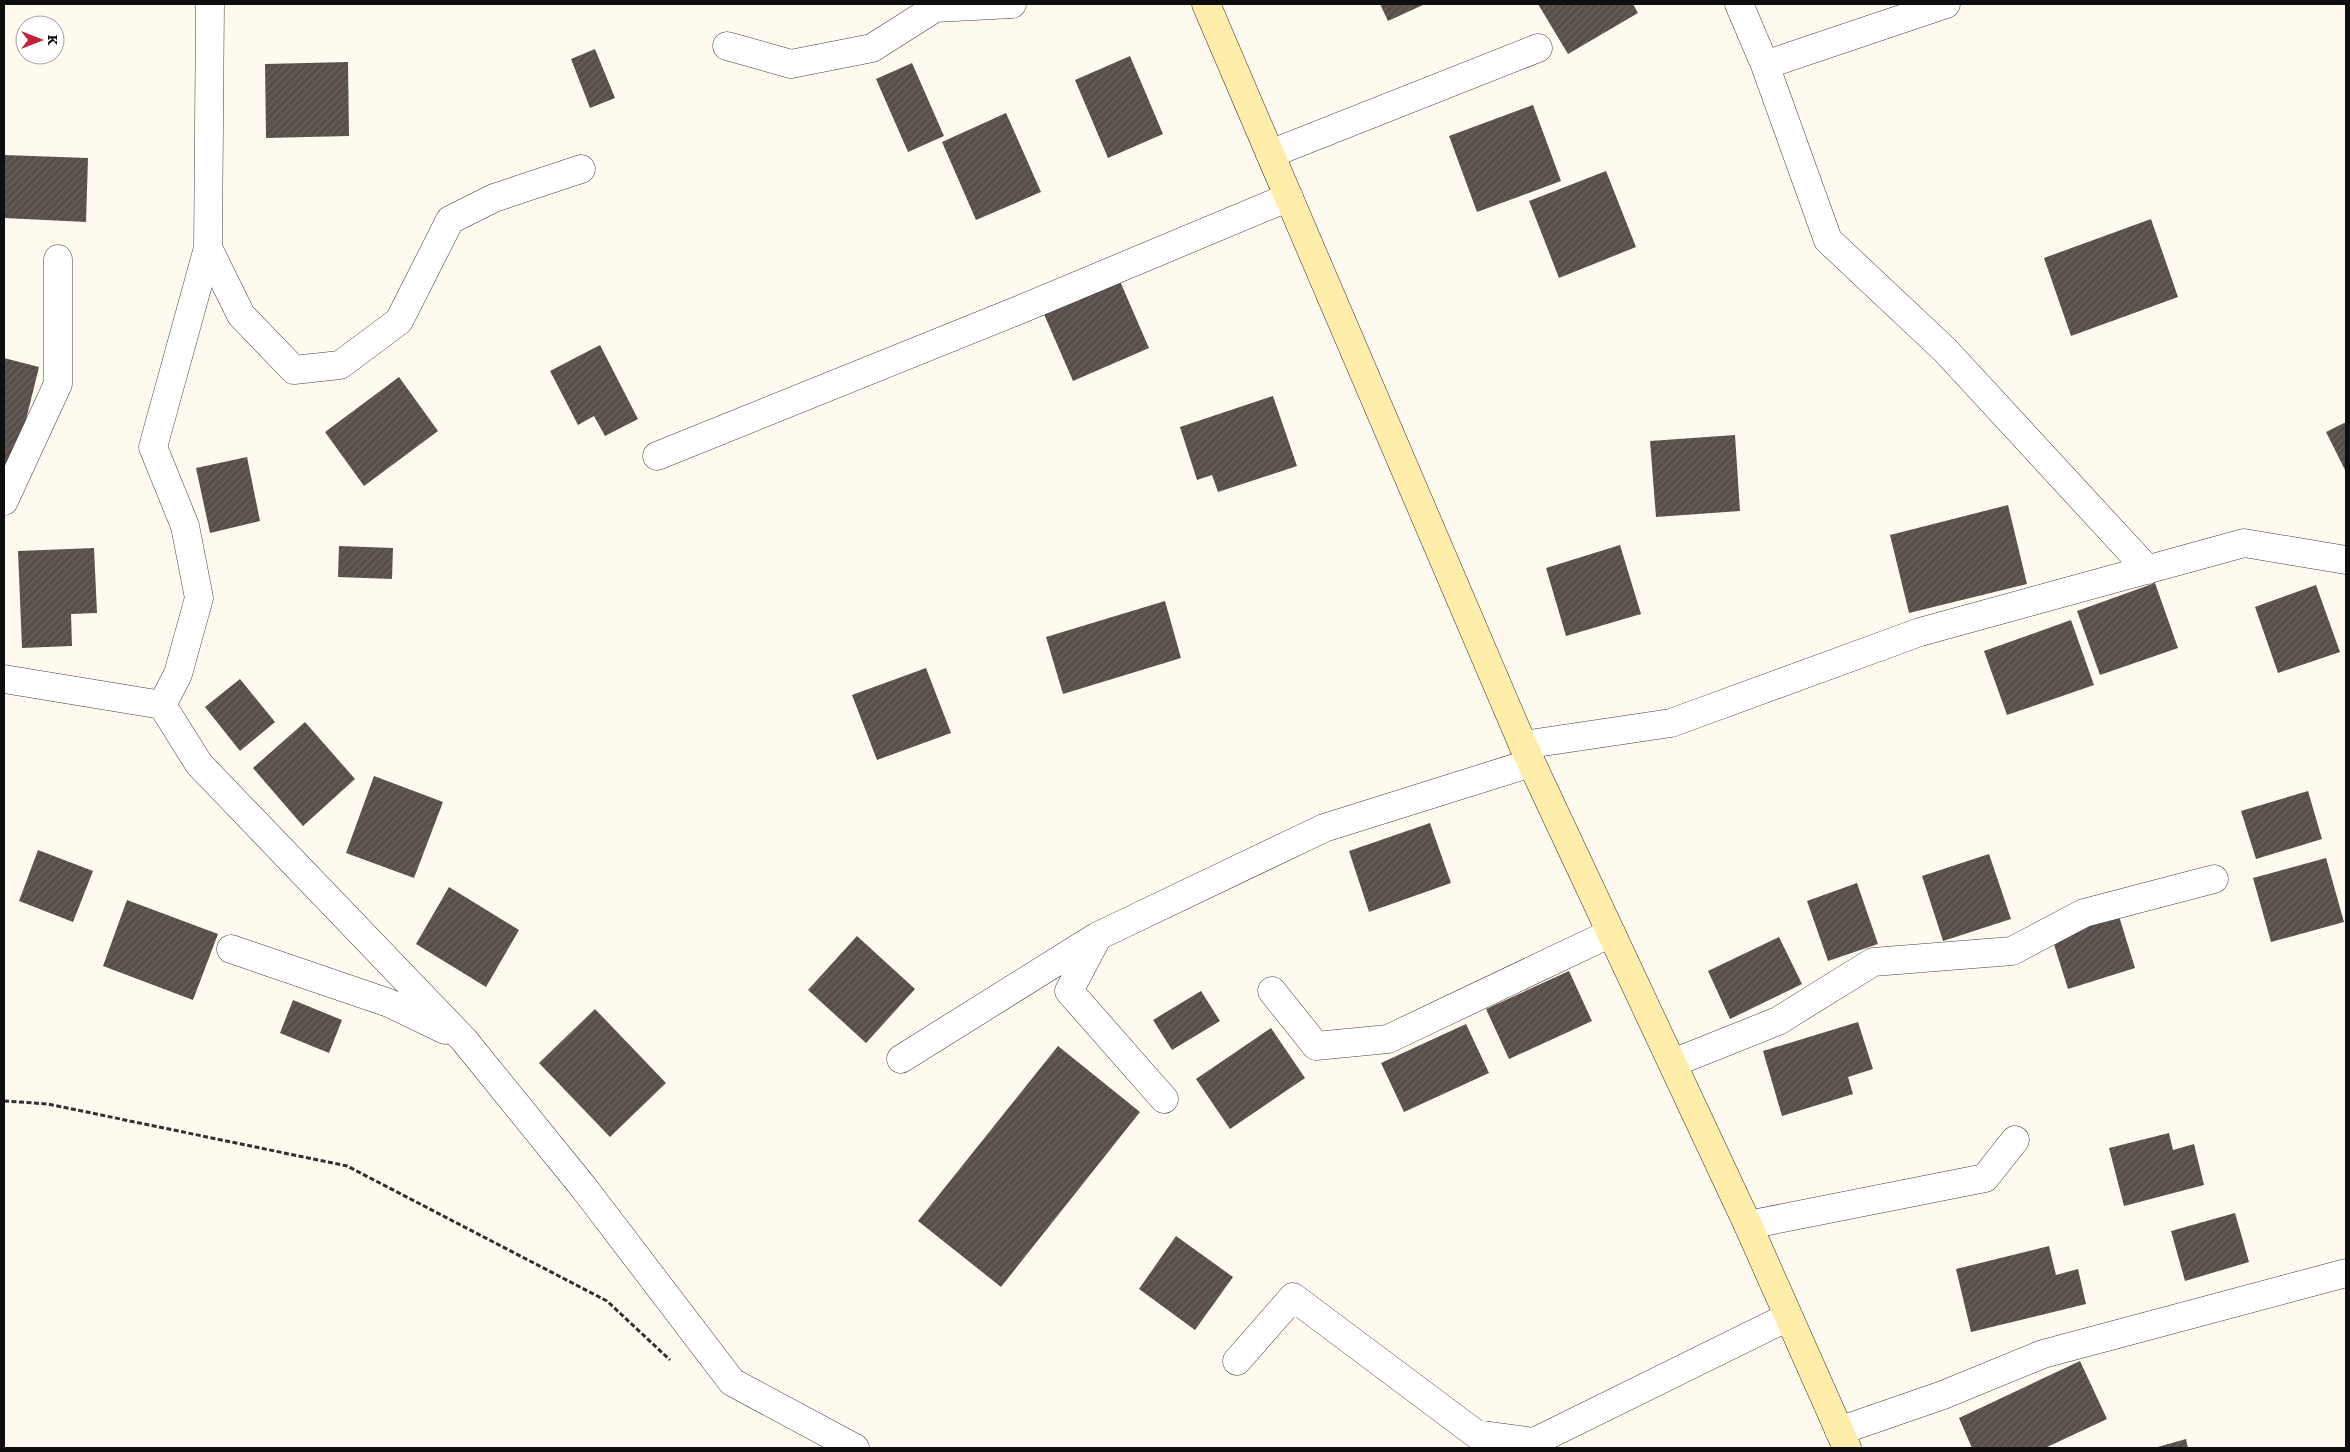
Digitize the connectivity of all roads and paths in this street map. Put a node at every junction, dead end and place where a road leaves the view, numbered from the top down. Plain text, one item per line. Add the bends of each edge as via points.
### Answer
1 (210, 4) edge
2 (1012, 4) edge
3 (1206, 4) edge
4 (1738, 4) edge
5 (1946, 4) edge
6 (727, 46) dead end
7 (1538, 48) dead end
8 (1765, 65) junction
9 (1270, 154) junction
10 (581, 169) dead end
11 (1289, 197) junction
12 (208, 248) junction
13 (58, 259) dead end
14 (656, 456) dead end
15 (4, 501) edge
16 (2346, 560) edge
17 (2148, 570) junction
18 (4, 679) edge
19 (162, 704) junction
20 (1527, 754) junction
21 (2214, 878) dead end
22 (1611, 933) junction
23 (1098, 936) junction
24 (231, 949) dead end
25 (1272, 991) dead end
26 (464, 1040) junction
27 (900, 1059) dead end
28 (1673, 1063) junction
29 (1164, 1099) dead end
30 (4, 1101) edge
31 (2015, 1140) dead end
32 (1748, 1226) junction
33 (2346, 1273) edge
34 (1788, 1317) junction
35 (1237, 1361) dead end
36 (677, 1367) dead end
37 (1843, 1440) edge
38 (855, 1448) edge

1 - 12 street
2 - 6 street via 935,8 872,48 791,64
3 - 9 street
4 - 8 street
5 - 8 street
7 - 9 street
8 - 17 street via 1828,240 1945,350
9 - 11 street
10 - 12 street via 494,198 450,220 399,321 340,365 294,370 241,315
11 - 14 street
11 - 20 street
12 - 19 street via 154,447 185,526 199,598 178,674
13 - 15 street via 58,384
16 - 17 street via 2244,544
17 - 20 street via 1920,632 1671,724
18 - 19 street
19 - 26 street via 199,764
20 - 22 street
20 - 23 street via 1324,828
21 - 28 street via 2084,913 2012,951 1874,962 1778,1021
22 - 25 street via 1388,1038 1316,1046
22 - 28 street
23 - 27 street
23 - 29 street via 1070,991
24 - 26 street via 389,1003
26 - 38 street via 584,1188 732,1382
28 - 32 street
30 - 36 path via 48,1104 347,1166 607,1301
31 - 32 street via 1986,1178
32 - 34 street
33 - 37 street via 2043,1354
34 - 35 street via 1534,1442 1476,1434 1294,1297
34 - 37 street

